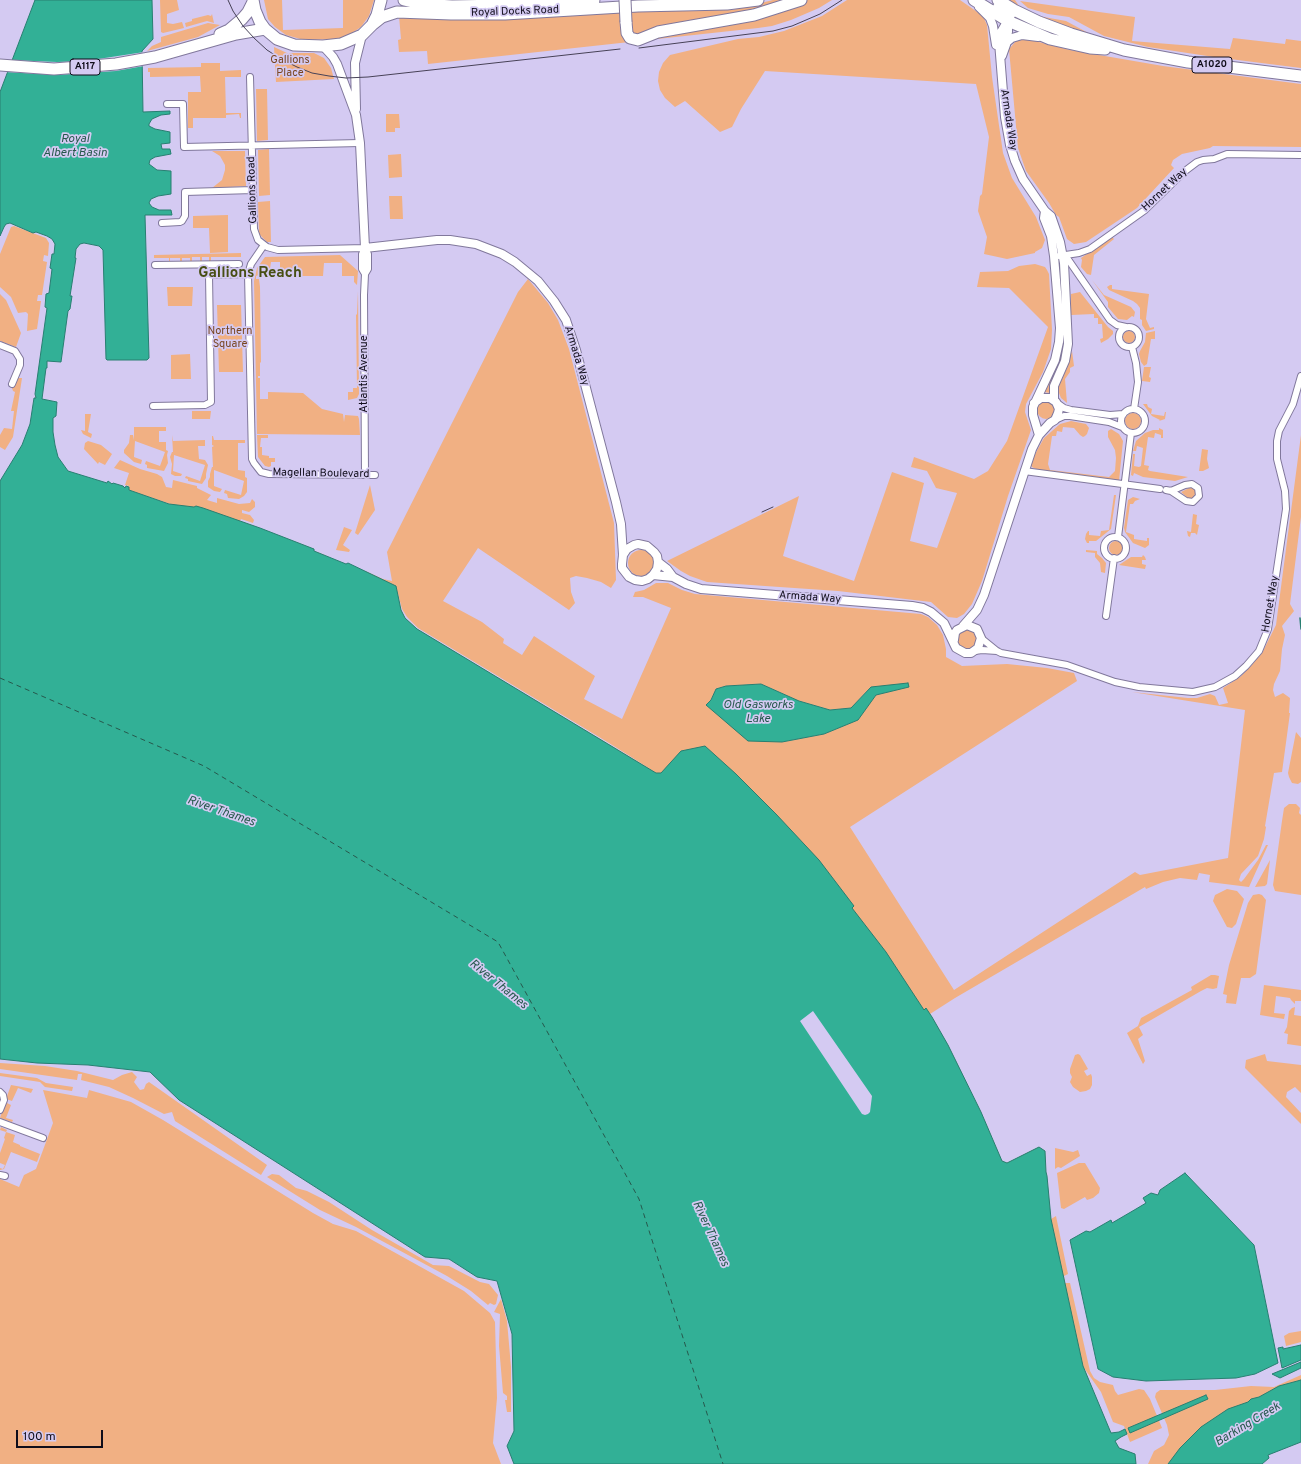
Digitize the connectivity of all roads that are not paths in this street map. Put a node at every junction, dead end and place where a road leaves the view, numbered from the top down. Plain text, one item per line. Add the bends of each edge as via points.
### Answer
1 (381, 0) edge
2 (404, 0) edge
3 (594, 0) edge
4 (625, 0) edge
5 (758, 0) edge
6 (801, 0) edge
7 (972, 0) edge
8 (986, 0) edge
9 (253, 1) edge
10 (998, 3) edge
11 (1014, 10) junction
12 (1008, 21) junction
13 (372, 24) junction
14 (265, 29) junction
15 (362, 35) junction
16 (1050, 39) junction
17 (204, 43) junction
18 (323, 46) junction
19 (1005, 46) junction
20 (1124, 50) junction
21 (1000, 61) junction
22 (0, 65) edge
23 (1301, 76) edge
24 (250, 77) dead end
25 (167, 104) dead end
26 (356, 112) junction
27 (360, 143) junction
28 (252, 146) junction
29 (1301, 155) edge
30 (253, 190) junction
31 (162, 223) dead end
32 (264, 245) junction
33 (365, 248) junction
34 (1061, 256) junction
35 (239, 264) dead end
36 (155, 265) dead end
37 (248, 274) junction
38 (1126, 327) junction
39 (0, 345) edge
40 (1132, 347) junction
41 (1301, 376) edge
42 (12, 384) dead end
43 (1055, 401) junction
44 (1034, 403) junction
45 (153, 406) dead end
46 (1134, 409) junction
47 (1123, 414) junction
48 (1035, 418) junction
49 (1053, 421) junction
50 (1122, 427) junction
51 (1131, 433) junction
52 (1039, 435) junction
53 (1024, 471) junction
54 (366, 475) junction
55 (375, 475) dead end
56 (1124, 484) junction
57 (1166, 490) dead end
58 (621, 524) junction
59 (1118, 537) junction
60 (634, 545) junction
61 (623, 555) junction
62 (1114, 558) junction
63 (658, 562) junction
64 (653, 576) junction
65 (673, 577) junction
66 (977, 610) junction
67 (1106, 616) dead end
68 (944, 623) junction
69 (962, 627) junction
70 (977, 629) junction
71 (981, 638) junction
72 (954, 640) junction
73 (974, 651) junction
74 (997, 651) junction
75 (0, 1092) edge
76 (0, 1110) edge
77 (0, 1122) edge
78 (43, 1138) dead end

1 - 13 highway
2 - 3 highway, Royal Docks Road via 452,6
4 - 6 highway, bridge via 627,33 630,38 638,40 658,32 727,21
5 - 13 highway, Royal Docks Road via 727,4 638,6 505,14 397,12
7 - 12 highway, A1020
7 - 21 street via 990,18
8 - 10 highway
9 - 14 highway via 258,18
9 - 17 highway, A117 via 248,12 235,25
10 - 11 highway, A1020
10 - 12 street via 1008,13
11 - 12 street, Armada Way
11 - 20 highway, A1020 via 1071,34
12 - 16 highway, A1020
12 - 19 street, Armada Way
12 - 21 street, Armada Way via 999,37
13 - 15 highway
14 - 17 highway, A117
14 - 18 highway via 277,39 290,44
15 - 18 highway via 341,44
15 - 26 street, Atlantis Avenue via 355,63
16 - 19 street via 1019,35 1009,40
16 - 20 highway, A1020 via 1090,48
17 - 22 highway, A117 via 116,64 72,68
18 - 26 street, Atlantis Avenue via 337,64
19 - 21 street, Armada Way
20 - 23 highway, A1020 via 1188,62
21 - 34 street, Armada Way via 1005,117 1012,153 1023,179 1051,216 1057,231
24 - 28 street, Gallions Road
25 - 28 street via 183,104 184,147
26 - 27 street, Atlantis Avenue
27 - 28 street
27 - 33 street, Atlantis Avenue
28 - 30 street, Gallions Road
29 - 34 street, Hornet Way via 1227,154 1214,160 1197,162 1184,170 1159,197 1133,219 1090,249
30 - 31 street via 185,192 184,218 180,222
30 - 32 street, Gallions Road via 255,234
32 - 33 street via 278,250
32 - 37 street, Magellan Boulevard via 251,264
33 - 54 street, Atlantis Avenue via 368,254 364,319
33 - 58 street, Armada Way via 437,240 468,242 502,254 538,281 566,320
34 - 38 street via 1110,320
34 - 43 street, Armada Way via 1067,301 1068,344 1065,361 1054,386
34 - 44 street, Armada Way via 1059,342 1054,364
35 - 36 street
37 - 45 street via 209,275 211,402 205,405
37 - 54 street, Magellan Boulevard via 254,464 261,472 269,474
38 - 40 street via 1119,334 1119,340 1123,346
38 - 40 street via 1133,327 1139,335 1139,341
39 - 42 street via 15,351 20,359
40 - 46 street via 1138,382
41 - 74 street, Hornet Way via 1277,441 1277,459 1285,491 1286,509 1268,629 1259,651 1242,671 1215,687 1186,692 1125,685 1067,665
43 - 44 street via 1041,398
43 - 47 street via 1071,410
43 - 49 street, Armada Way via 1059,409
44 - 48 street via 1032,411
46 - 47 street
46 - 51 street via 1143,416 1145,423 1138,432
47 - 50 street via 1120,420
48 - 49 street via 1045,424
48 - 52 street
49 - 50 street via 1070,416 1109,422
49 - 52 street
50 - 51 street
51 - 56 street
52 - 53 street
53 - 56 street
53 - 66 street
54 - 55 street, Magellan Boulevard
56 - 57 street
56 - 59 street
58 - 60 street, Armada Way
58 - 61 street, Armada Way
59 - 62 street via 1125,543 1126,550 1120,557
59 - 62 street via 1109,539 1104,547 1106,553
60 - 61 street
60 - 63 street, Armada Way via 651,548
61 - 64 street, Armada Way via 622,568 629,577 642,581
62 - 67 street
63 - 64 street
63 - 65 street, Armada Way
64 - 65 street, Armada Way
65 - 68 street, Armada Way via 701,589 917,607 931,612
66 - 69 street
66 - 70 street
68 - 69 street, Armada Way
68 - 72 street, Armada Way
69 - 70 street, Armada Way via 970,626
69 - 72 street via 955,633
70 - 71 street
71 - 73 street via 978,648
71 - 74 street, Hornet Way
72 - 73 street, Armada Way via 956,648 962,652
73 - 74 street, Hornet Way
75 - 76 street via 4,1095
77 - 78 street

